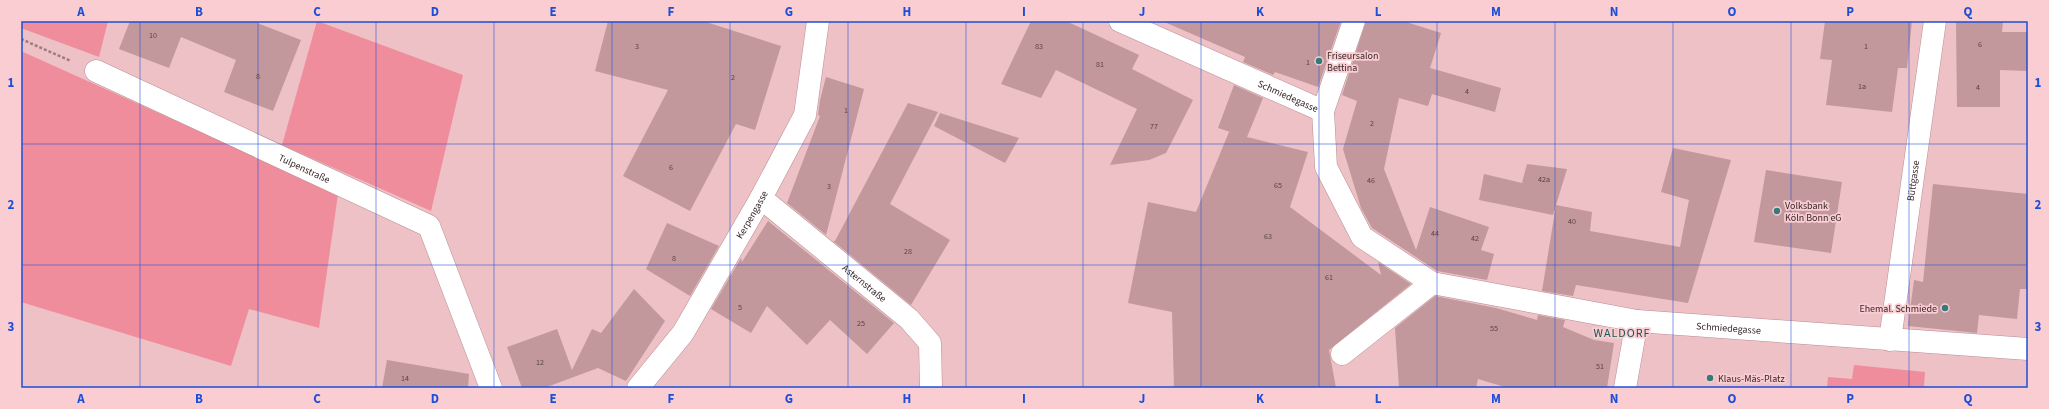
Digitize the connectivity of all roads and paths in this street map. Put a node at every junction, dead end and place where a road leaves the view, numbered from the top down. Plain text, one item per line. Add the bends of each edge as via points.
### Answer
1 (818, 21) edge
2 (1120, 21) edge
3 (1354, 21) edge
4 (1935, 21) edge
5 (21, 39) edge
6 (96, 71) joint
7 (1323, 110) junction
8 (761, 198) junction
9 (1432, 283) junction
10 (1637, 321) junction
11 (1890, 340) junction
12 (2028, 349) edge
13 (1342, 354) dead end
14 (491, 388) edge
15 (638, 388) edge
16 (930, 388) edge
17 (1625, 388) edge

1 - 8 street, Kerpengasse via 804,115
2 - 7 street, Schmiedegasse
3 - 7 street
4 - 11 street, Büttgasse
5 - 6 path
6 - 14 street, Tulpenstraße via 429,226
7 - 9 street, Schmiedegasse via 1326,167 1362,237
8 - 15 street, Kerpengasse via 683,333
8 - 16 street, Asternstraße via 909,318 930,343
9 - 10 street, Schmiedegasse
9 - 13 street
10 - 11 street, Schmiedegasse
10 - 17 street
11 - 12 street, Schmiedegasse

